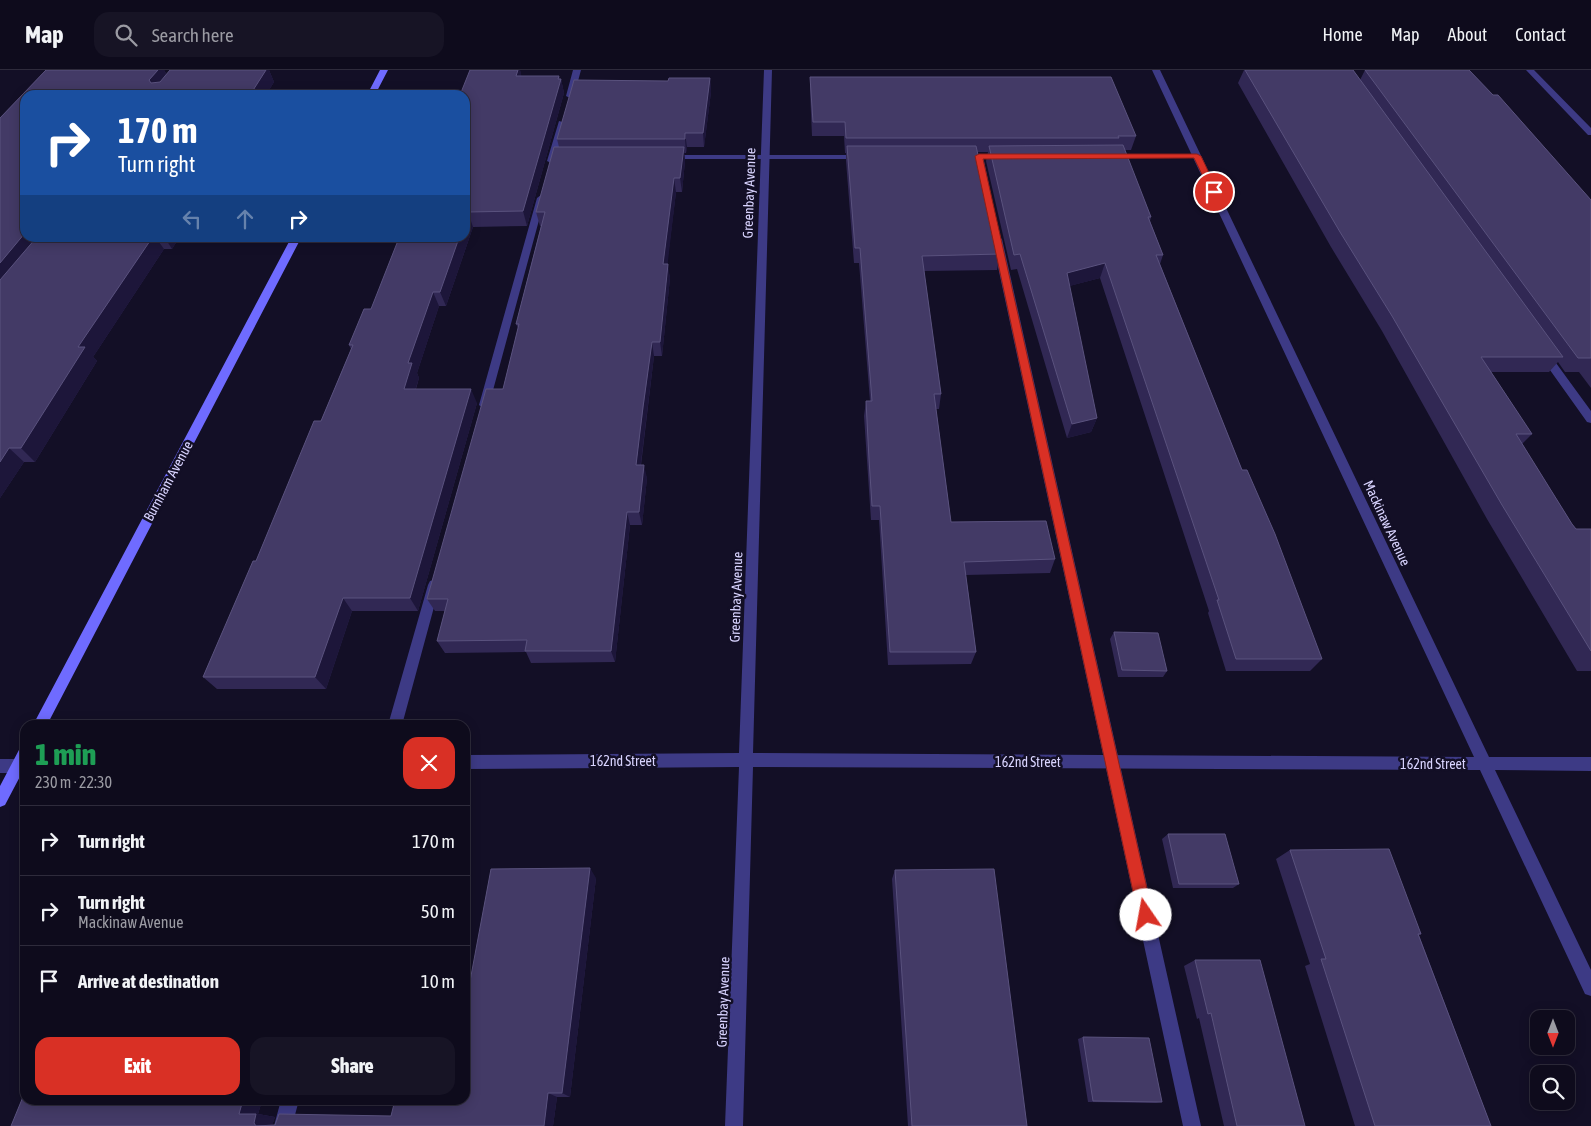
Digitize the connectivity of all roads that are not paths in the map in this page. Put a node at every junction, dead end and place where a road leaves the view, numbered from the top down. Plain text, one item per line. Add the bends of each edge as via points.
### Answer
1 (384, 70) edge
2 (577, 70) edge
3 (768, 70) edge
4 (1156, 70) edge
5 (1530, 70) edge
6 (374, 90) edge
7 (1591, 133) edge
8 (979, 156) edge
9 (1098, 156) edge
10 (1197, 156) junction
11 (659, 157) edge
12 (765, 157) junction
13 (872, 157) edge
14 (989, 204) edge
15 (993, 224) edge
16 (294, 242) edge
17 (1539, 346) edge
18 (480, 417) edge
19 (1591, 419) edge
20 (438, 571) edge
21 (43, 720) edge
22 (396, 720) edge
23 (745, 760) junction
24 (470, 762) edge
25 (1112, 762) junction
26 (1484, 764) junction
27 (1591, 764) edge
28 (0, 766) edge
29 (20, 766) edge
30 (20, 769) edge
31 (0, 800) edge
32 (1591, 988) edge
33 (289, 1105) edge
34 (283, 1126) edge
35 (734, 1126) edge
36 (1192, 1126) edge

1 - 6 main road
2 - 18 street via 557,157 546,181
3 - 12 street, Greenbay Avenue
4 - 10 street, Mackinaw Avenue
5 - 7 street
8 - 14 street
9 - 10 street
10 - 26 street, Mackinaw Avenue
11 - 12 street
12 - 13 street
12 - 23 street, Greenbay Avenue
15 - 25 street
16 - 21 main road, Burnham Avenue
17 - 19 street
20 - 22 street
23 - 24 street, 162nd Street
23 - 25 street, 162nd Street
23 - 35 street, Greenbay Avenue
25 - 26 street, 162nd Street
25 - 36 street
26 - 27 street, 162nd Street
26 - 32 street, Mackinaw Avenue
28 - 29 street
30 - 31 main road
33 - 34 street

